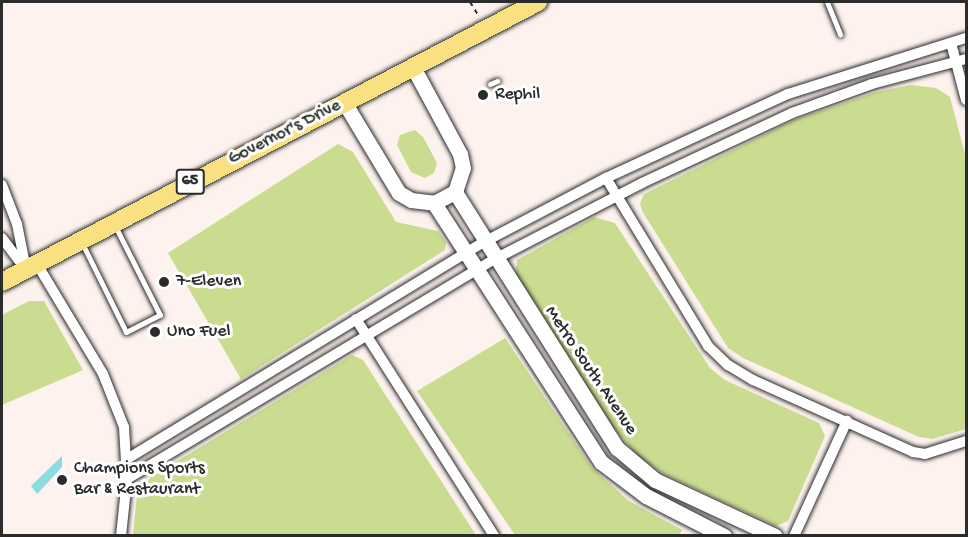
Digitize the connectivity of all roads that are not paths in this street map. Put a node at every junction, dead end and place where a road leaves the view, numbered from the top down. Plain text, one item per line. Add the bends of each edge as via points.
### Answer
1 (538, 2) edge
2 (827, 2) edge
3 (840, 35) dead end
4 (966, 38) edge
5 (951, 43) junction
6 (961, 60) edge
7 (413, 67) junction
8 (497, 81) dead end
9 (490, 84) dead end
10 (966, 100) edge
11 (344, 102) junction
12 (606, 178) junction
13 (2, 185) edge
14 (455, 192) junction
15 (616, 196) junction
16 (434, 203) junction
17 (113, 223) junction
18 (2, 238) edge
19 (81, 240) junction
20 (484, 242) junction
21 (466, 253) junction
22 (495, 259) junction
23 (32, 266) junction
24 (476, 271) junction
25 (2, 282) edge
26 (356, 319) junction
27 (366, 336) junction
28 (846, 421) junction
29 (966, 441) edge
30 (127, 459) junction
31 (127, 479) junction
32 (121, 536) edge
33 (494, 536) edge
34 (724, 536) edge
35 (775, 536) edge
36 (794, 536) edge

1 - 7 main road, Governor's Drive / 65
2 - 3 lane
4 - 5 street
5 - 6 street
5 - 12 street via 788,94
6 - 10 street
6 - 15 street via 872,84 792,113
7 - 11 main road, Governor's Drive / 65
7 - 14 street via 460,154 463,168
8 - 9 lane
11 - 16 street via 399,193 411,200
11 - 17 main road, Governor's Drive / 65
12 - 15 street
12 - 20 street
13 - 23 street
14 - 16 street
14 - 20 street, Metro South Avenue
15 - 22 street
15 - 28 street via 708,346 728,365 753,380
16 - 21 street
17 - 19 main road, Governor's Drive / 65
17 - 19 lane via 160,315 126,332
18 - 23 street
19 - 23 main road, Governor's Drive / 65
20 - 21 street
20 - 22 street, Metro South Avenue
21 - 24 street
21 - 26 street
22 - 24 street
22 - 35 street, Metro South Avenue via 617,448 655,480
23 - 25 main road, Governor's Drive / 65
23 - 30 street via 103,374 124,427
24 - 27 street
24 - 34 street via 601,462 646,496
26 - 27 street
26 - 30 street
27 - 31 street
27 - 33 street
28 - 29 street via 925,454
28 - 36 street
30 - 31 street
31 - 32 street

